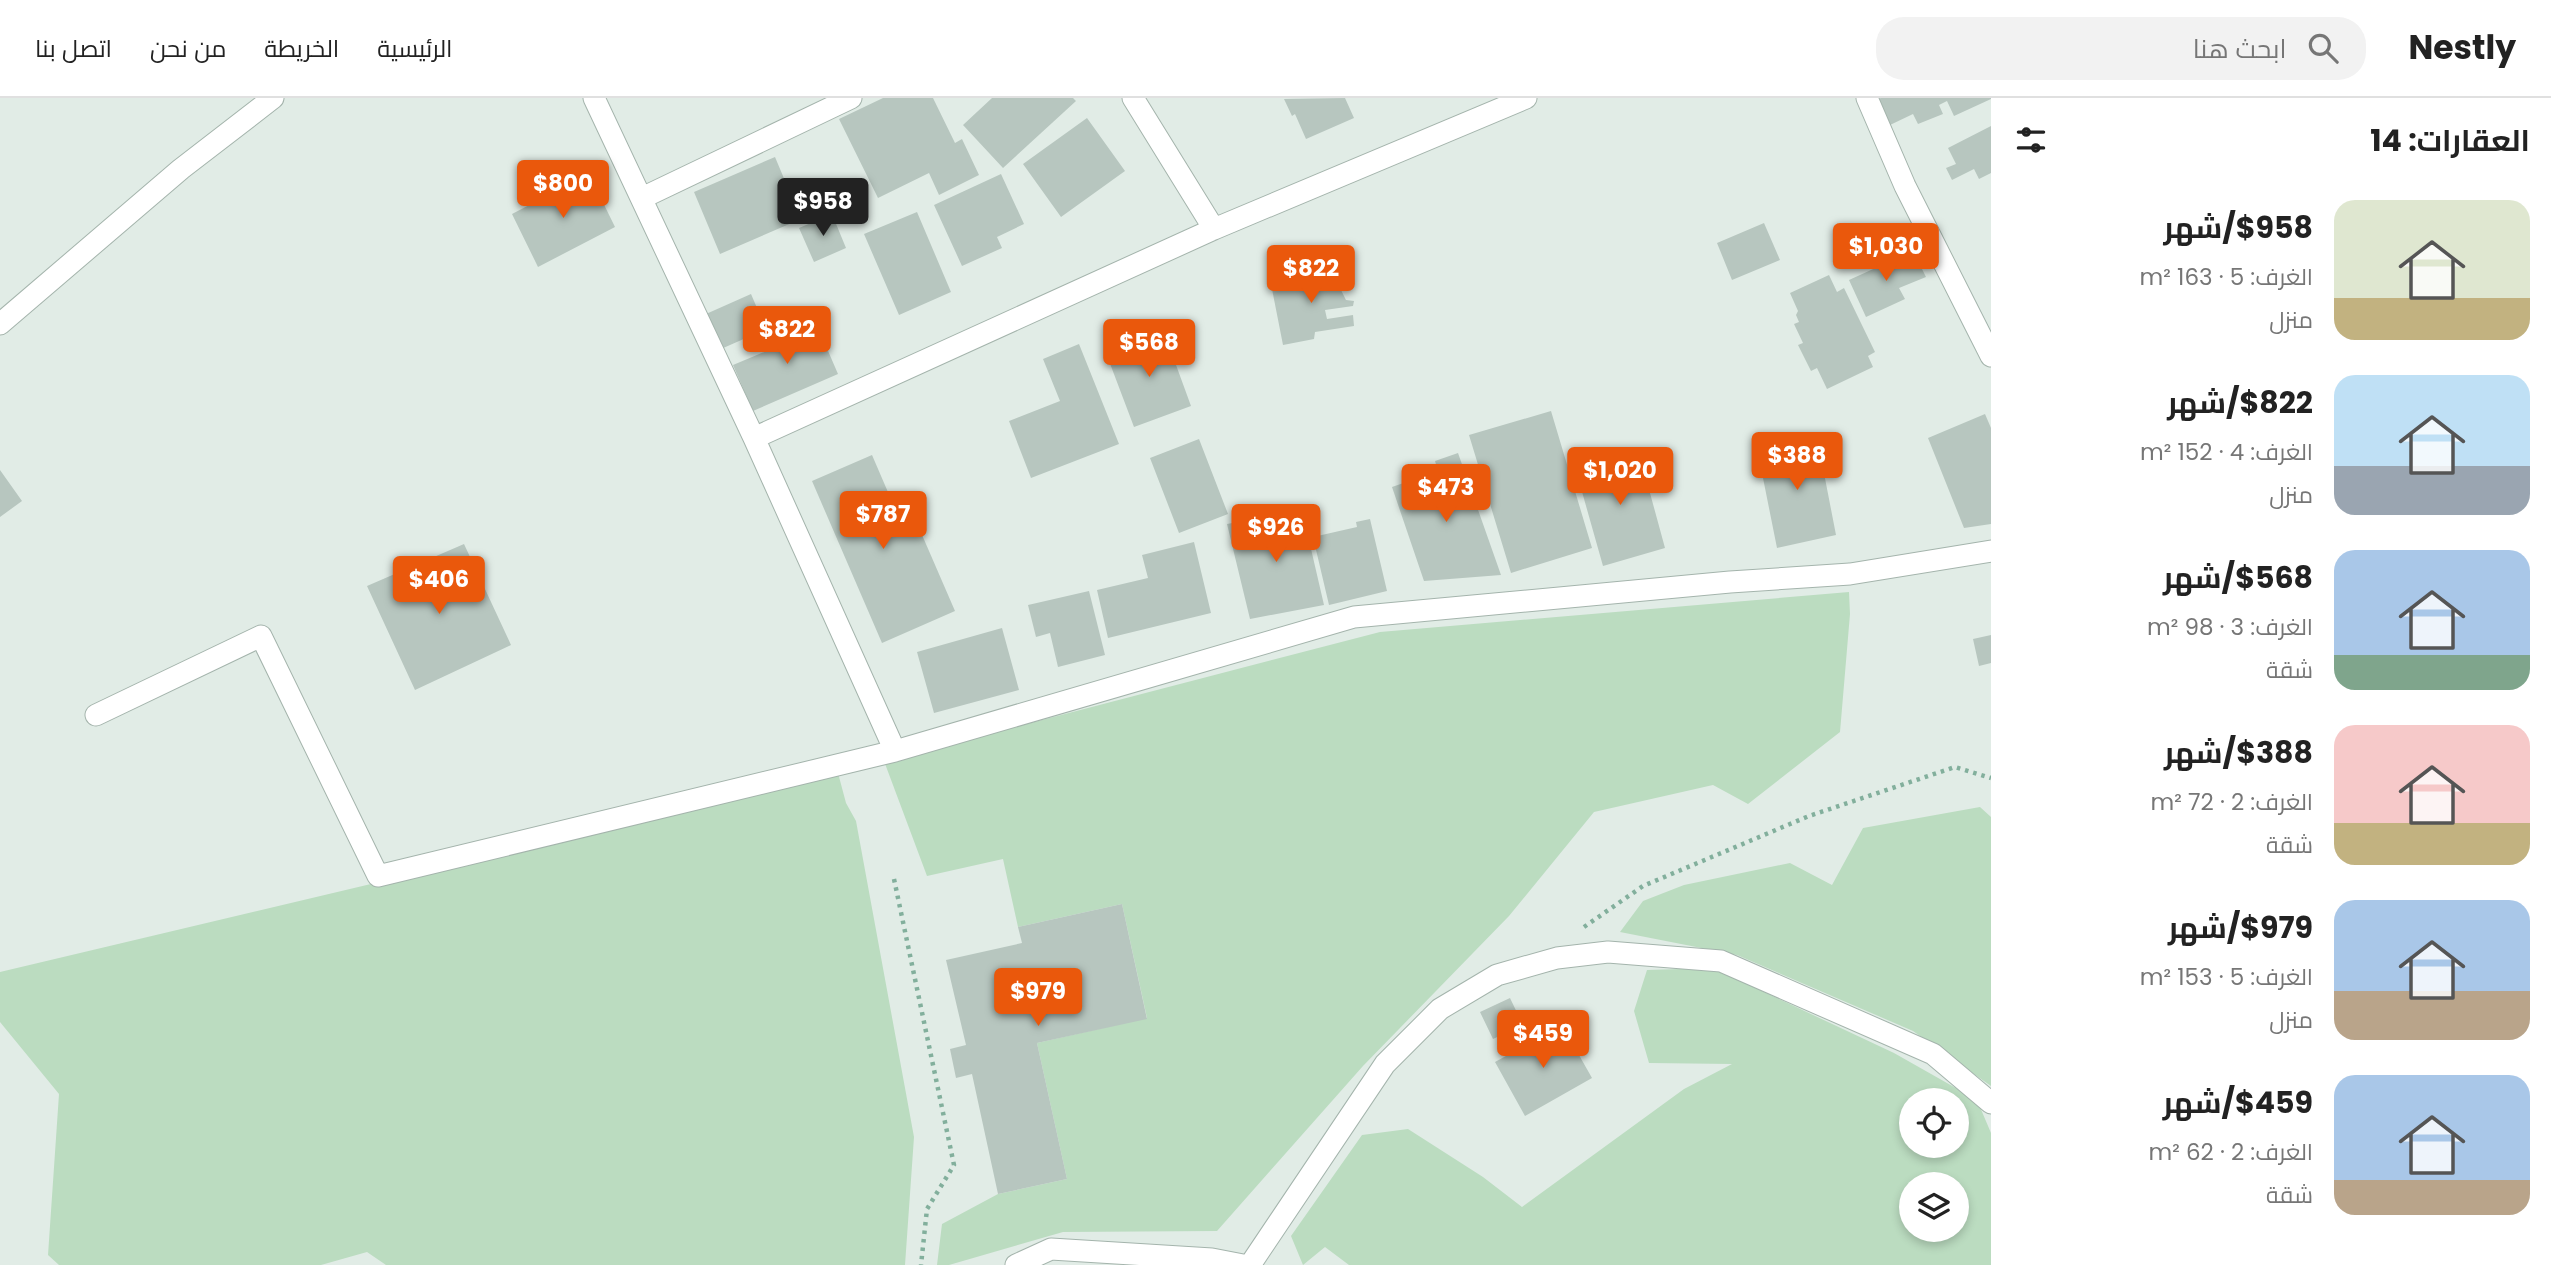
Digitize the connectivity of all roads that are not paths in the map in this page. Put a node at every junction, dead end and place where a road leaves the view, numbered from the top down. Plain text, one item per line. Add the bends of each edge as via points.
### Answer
1 (273, 98) edge
2 (594, 98) edge
3 (851, 98) edge
4 (1133, 98) edge
5 (1526, 98) edge
6 (1867, 98) edge
7 (642, 198) junction
8 (1214, 229) junction
9 (0, 324) edge
10 (1991, 356) edge
11 (754, 438) junction
12 (1991, 551) edge
13 (96, 715) dead end
14 (895, 751) junction
15 (1991, 1103) edge
16 (1016, 1265) edge
17 (1243, 1265) edge
18 (1250, 1265) edge

1 - 9 street via 181,169
2 - 7 street
3 - 7 street
4 - 8 street
5 - 8 street
6 - 10 street via 1905,187
7 - 11 street
8 - 11 street
11 - 14 street
12 - 14 street via 1850,575 1354,617
13 - 14 street via 261,636 378,876
15 - 18 street via 1933,1054 1721,961 1608,952 1557,958 1497,975 1440,1009 1385,1064
16 - 17 street via 1051,1249

